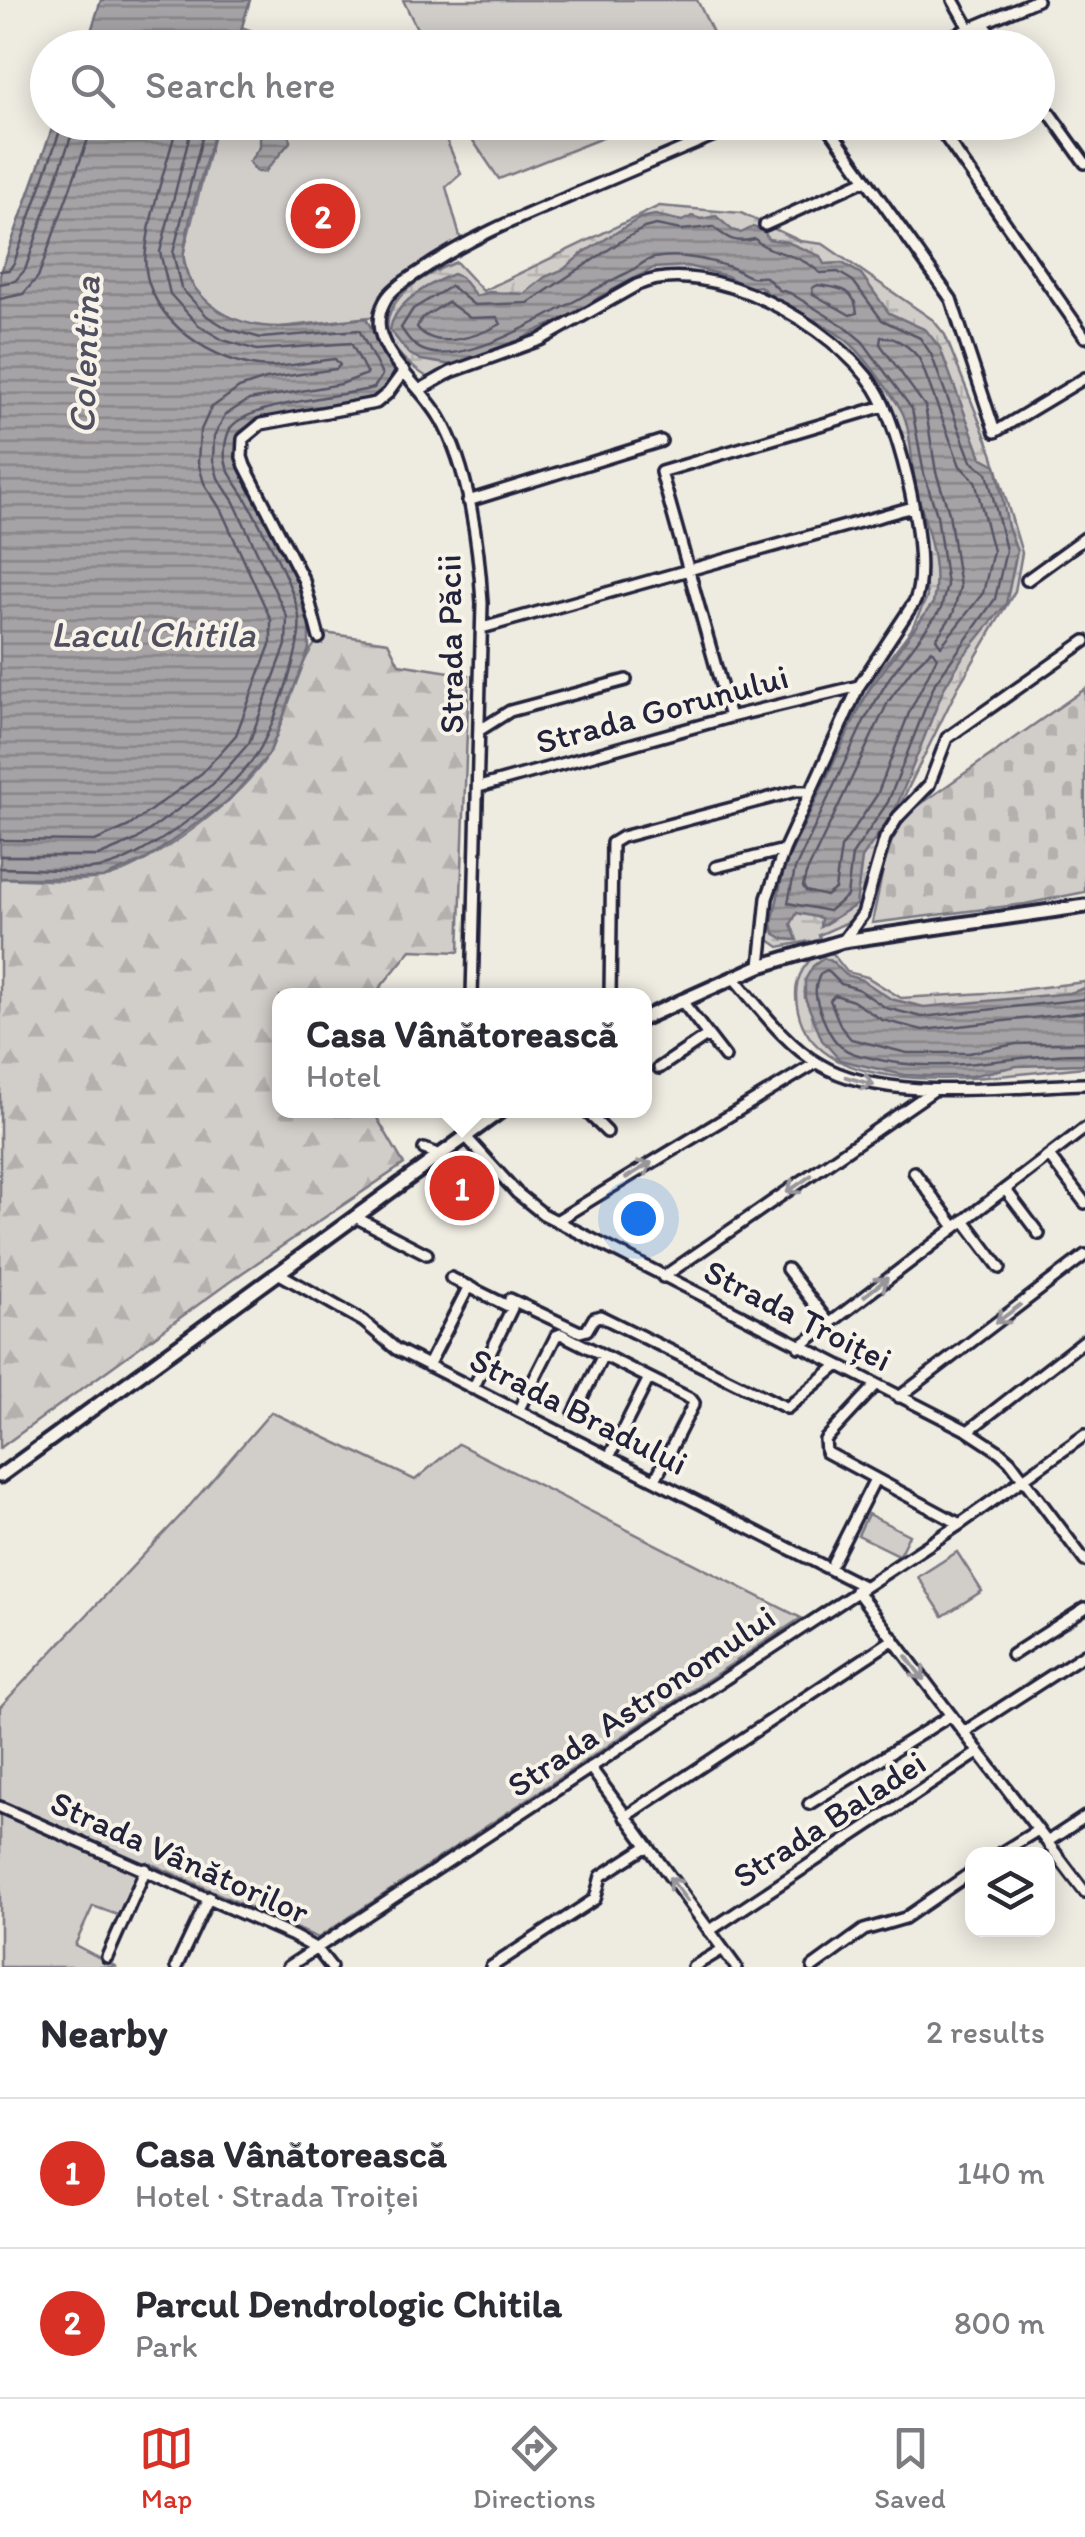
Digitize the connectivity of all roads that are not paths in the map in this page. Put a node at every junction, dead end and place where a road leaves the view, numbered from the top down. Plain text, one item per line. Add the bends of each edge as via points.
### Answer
1 (954, 0) edge
2 (1037, 0) edge
3 (984, 22) junction
4 (970, 28) junction
5 (965, 30) edge
6 (990, 30) edge
7 (1055, 121) edge
8 (703, 140) edge
9 (837, 140) edge
10 (948, 140) edge
11 (1085, 163) edge
12 (865, 180) junction
13 (765, 225) dead end
14 (1085, 337) edge
15 (404, 372) junction
16 (1085, 378) edge
17 (422, 389) junction
18 (884, 406) junction
19 (661, 441) dead end
20 (468, 501) junction
21 (913, 507) junction
22 (1085, 538) edge
23 (690, 571) junction
24 (1027, 580) dead end
25 (482, 628) junction
26 (319, 638) dead end
27 (1085, 640) edge
28 (626, 680) dead end
29 (859, 686) junction
30 (730, 717) junction
31 (480, 730) junction
32 (479, 787) junction
33 (810, 790) junction
34 (784, 850) junction
35 (716, 868) dead end
36 (1085, 906) edge
37 (842, 942) junction
38 (760, 966) junction
39 (733, 977) junction
40 (472, 988) edge
41 (610, 988) edge
42 (682, 1000) junction
43 (652, 1014) edge
44 (708, 1035) junction
45 (725, 1057) dead end
46 (816, 1063) junction
47 (659, 1068) dead end
48 (1085, 1084) edge
49 (936, 1088) junction
50 (468, 1118) edge
51 (492, 1118) edge
52 (593, 1118) edge
53 (1085, 1128) edge
54 (607, 1132) dead end
55 (467, 1138) junction
56 (424, 1149) dead end
57 (443, 1156) junction
58 (1049, 1156) junction
59 (914, 1172) dead end
60 (1005, 1189) junction
61 (1085, 1203) edge
62 (357, 1218) junction
63 (556, 1221) junction
64 (959, 1223) junction
65 (1039, 1234) dead end
66 (427, 1254) dead end
67 (1085, 1255) edge
68 (787, 1268) dead end
69 (1000, 1268) dead end
70 (278, 1273) junction
71 (663, 1277) junction
72 (451, 1278) dead end
73 (468, 1286) junction
74 (510, 1299) dead end
75 (830, 1323) junction
76 (1085, 1340) edge
77 (798, 1347) junction
78 (603, 1355) junction
79 (428, 1366) junction
80 (838, 1366) junction
81 (649, 1378) junction
82 (876, 1385) junction
83 (473, 1389) junction
84 (899, 1397) junction
85 (518, 1411) junction
86 (574, 1414) dead end
87 (968, 1431) junction
88 (1085, 1435) edge
89 (609, 1457) junction
90 (0, 1476) edge
91 (655, 1480) junction
92 (875, 1480) junction
93 (1024, 1480) junction
94 (960, 1524) junction
95 (1081, 1548) edge
96 (833, 1562) dead end
97 (1085, 1562) edge
98 (860, 1588) junction
99 (1085, 1608) edge
100 (894, 1639) junction
101 (1085, 1654) edge
102 (1012, 1655) dead end
103 (951, 1715) junction
104 (964, 1732) junction
105 (980, 1752) junction
106 (590, 1768) junction
107 (810, 1804) dead end
108 (0, 1808) edge
109 (625, 1817) junction
110 (1085, 1818) edge
111 (1038, 1830) junction
112 (1048, 1842) junction
113 (646, 1847) junction
114 (1010, 1847) edge
115 (146, 1870) junction
116 (965, 1877) edge
117 (1085, 1892) edge
118 (208, 1897) junction
119 (709, 1931) junction
120 (723, 1948) junction
121 (316, 1949) junction
122 (107, 1957) dead end
123 (176, 1967) edge
124 (288, 1967) edge
125 (331, 1967) edge
126 (491, 1967) edge
127 (693, 1967) edge
128 (736, 1967) edge
129 (813, 1967) edge

1 - 4 street
2 - 3 street
3 - 4 street
3 - 6 street
4 - 5 street
7 - 11 street
8 - 15 street, Strada Păcii via 510,222 396,288 384,301 380,331
9 - 12 street
10 - 14 street
12 - 13 street
12 - 16 street via 951,299 993,429 998,432
15 - 17 street, Strada Păcii
15 - 26 street via 376,402 261,424 243,439 245,466 304,581
17 - 18 street via 540,340 637,285 675,276 719,283 822,334 867,377
17 - 20 street, Strada Păcii via 442,422
18 - 21 street
18 - 23 street via 664,468
19 - 20 street
20 - 25 street, Strada Păcii
21 - 23 street
21 - 29 street via 920,588
22 - 24 street
23 - 25 street
23 - 30 street
25 - 31 street, Strada Păcii
27 - 37 street via 947,738 929,785 885,838 862,914
28 - 31 street via 510,712
29 - 30 street, Strada Gorunului
29 - 33 street
30 - 32 street, Strada Gorunului
31 - 32 street, Strada Păcii
32 - 40 street, Strada Păcii
33 - 34 street
33 - 41 street via 622,837 611,848
34 - 35 street
34 - 38 street via 767,898
36 - 37 main road
37 - 38 main road
38 - 39 main road
39 - 42 main road
39 - 46 street
42 - 43 main road
42 - 44 street
44 - 45 street
44 - 47 street
46 -> 49 street via 863,1084
63 -> 46 street
48 - 49 street
49 -> 71 street
50 - 55 street
51 - 55 main road
52 - 54 street
53 - 58 street
55 - 57 main road
55 - 63 street, Strada Troiței via 527,1202
56 - 57 street
57 - 62 main road
58 - 60 street
58 - 61 street
59 - 64 street
60 - 64 street
60 - 65 street
62 - 66 street
62 - 70 main road
63 - 71 street, Strada Troiței
64 - 69 street
75 -> 64 street
67 -> 84 street
68 - 75 street
70 - 79 street, Strada Bradului
70 - 90 main road
71 - 77 street, Strada Troiței
72 - 73 street
73 - 79 street
73 - 83 street via 512,1308
74 - 80 street via 580,1332 600,1316 787,1408
75 - 77 street
76 - 87 street
77 - 80 street, Strada Troiței
78 - 81 street
78 - 85 street via 558,1334
78 - 86 street
79 - 83 street, Strada Bradului
80 - 82 street, Strada Troiței
81 - 89 street
81 - 91 street via 694,1401
82 - 84 street, Strada Troiței
82 - 92 street via 824,1448
83 - 85 street, Strada Bradului
84 - 87 street, Strada Troiței
85 - 89 street, Strada Bradului
87 - 93 street, Strada Troiței via 1000,1452
88 - 93 street, Strada Astronomului
89 - 91 street, Strada Bradului
91 - 98 street, Strada Bradului
92 - 94 street
92 - 96 street
93 - 94 street, Strada Astronomului
93 - 95 street, Strada Troiței
94 - 98 street, Strada Astronomului
95 - 97 street, Strada Troiței
98 - 100 street
98 - 106 street, Strada Astronomului
99 - 102 street
100 -> 103 street
100 - 109 street
101 - 104 street
103 - 104 street
103 - 107 street
104 - 105 street
105 - 111 street
105 - 119 street, Strada Baladei
106 - 109 street
106 - 121 street, Strada Astronomului
108 - 115 street, Strada Vânătorilor
109 - 113 street
110 - 112 street
111 - 112 street
111 - 114 street
112 - 117 street
119 -> 113 street
113 - 126 street via 601,1876 595,1900
115 - 118 street, Strada Vânătorilor
115 - 122 street
116 - 129 street via 904,1918 864,1930
118 - 121 street, Strada Vânătorilor
118 - 123 street
119 - 120 street
120 - 127 street
120 - 128 street
121 - 124 street, Strada Astronomului
121 - 125 street, Strada Vânătorilor

